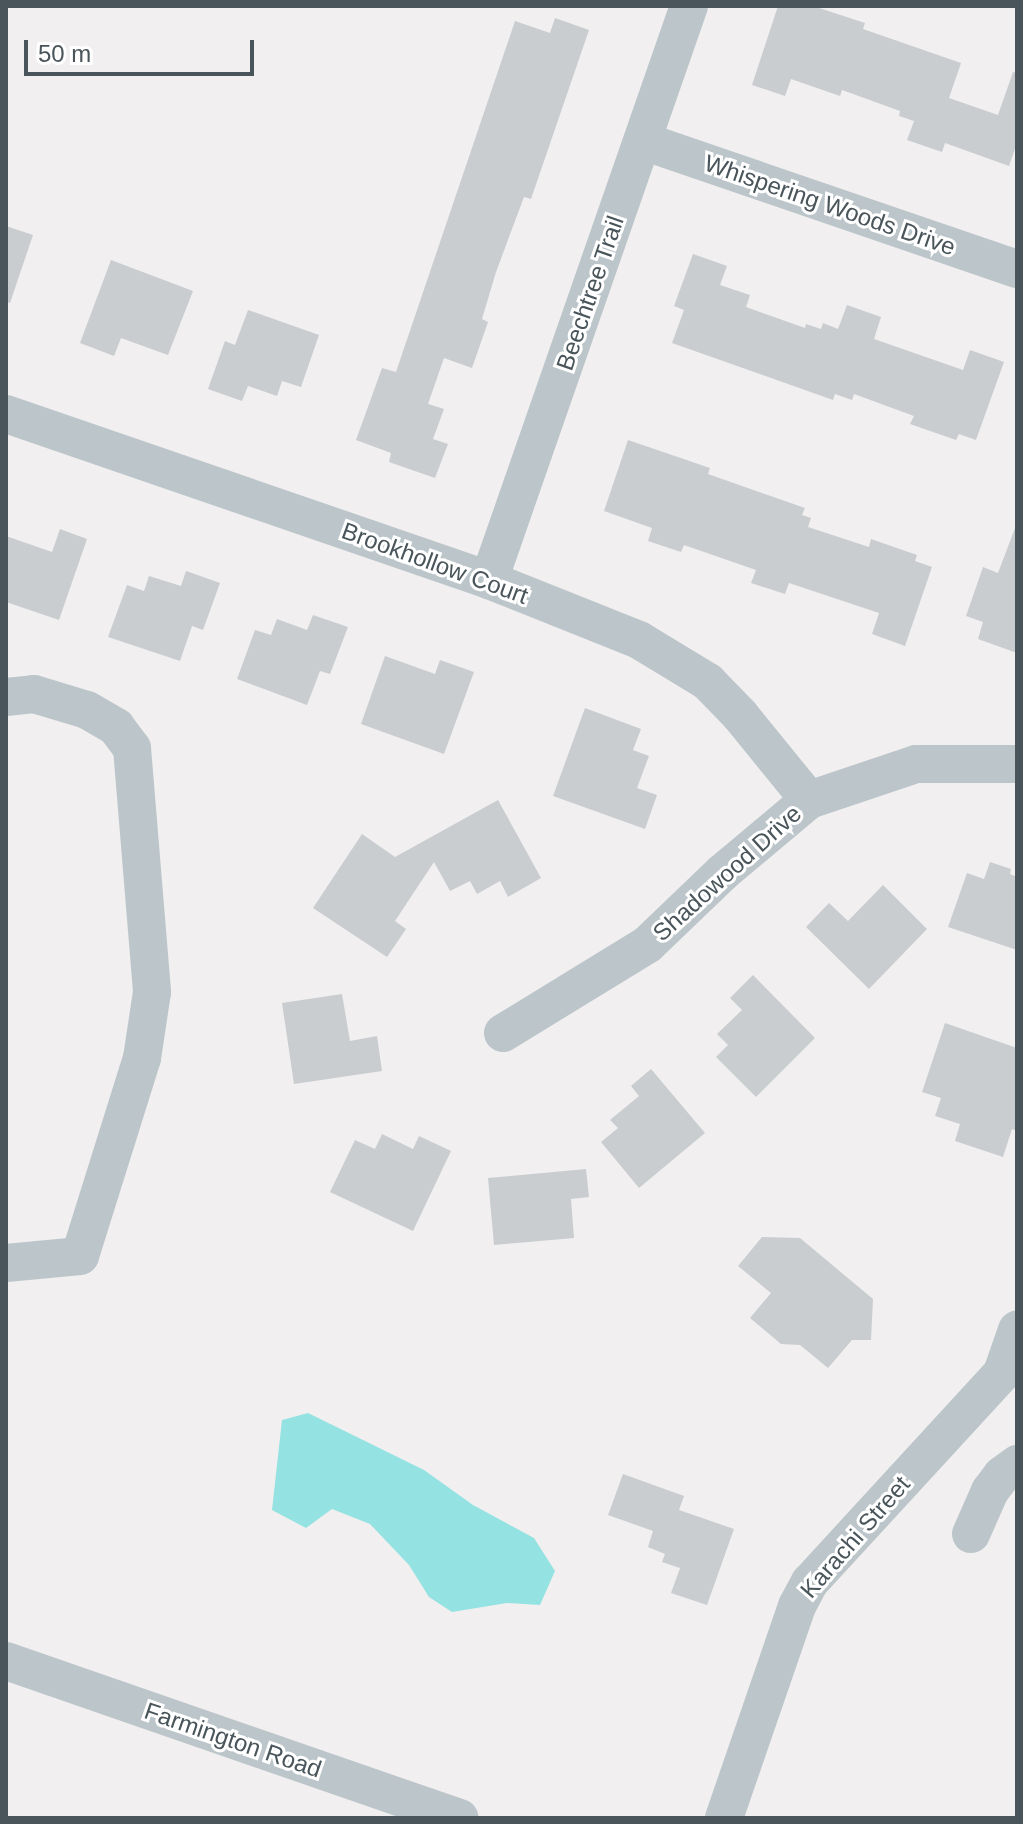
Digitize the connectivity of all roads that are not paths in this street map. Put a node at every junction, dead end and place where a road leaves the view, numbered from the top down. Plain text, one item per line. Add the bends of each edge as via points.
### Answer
1 (689, 6) edge
2 (643, 141) junction
3 (1017, 269) edge
4 (6, 414) edge
5 (489, 580) junction
6 (6, 697) edge
7 (1017, 764) edge
8 (809, 800) junction
9 (503, 1033) dead end
10 (6, 1263) edge
11 (1017, 1330) edge
12 (1017, 1464) edge
13 (971, 1534) dead end
14 (6, 1661) edge
15 (460, 1818) edge
16 (724, 1818) edge

1 - 2 street, Beechtree Trail
2 - 3 street, Whispering Woods Drive
2 - 5 street, Beechtree Trail
4 - 5 street, Brookhollow Court
5 - 8 street, Brookhollow Court via 639,640 708,682
6 - 10 street via 34,694 87,710 116,727 132,748 152,992 142,1058 80,1256
7 - 8 street, Shadowood Drive via 916,764
8 - 9 street, Shadowood Drive via 648,944
11 - 16 street, Karachi Street via 1002,1373 810,1582 787,1632
12 - 13 street via 990,1491
14 - 15 street, Farmington Road

